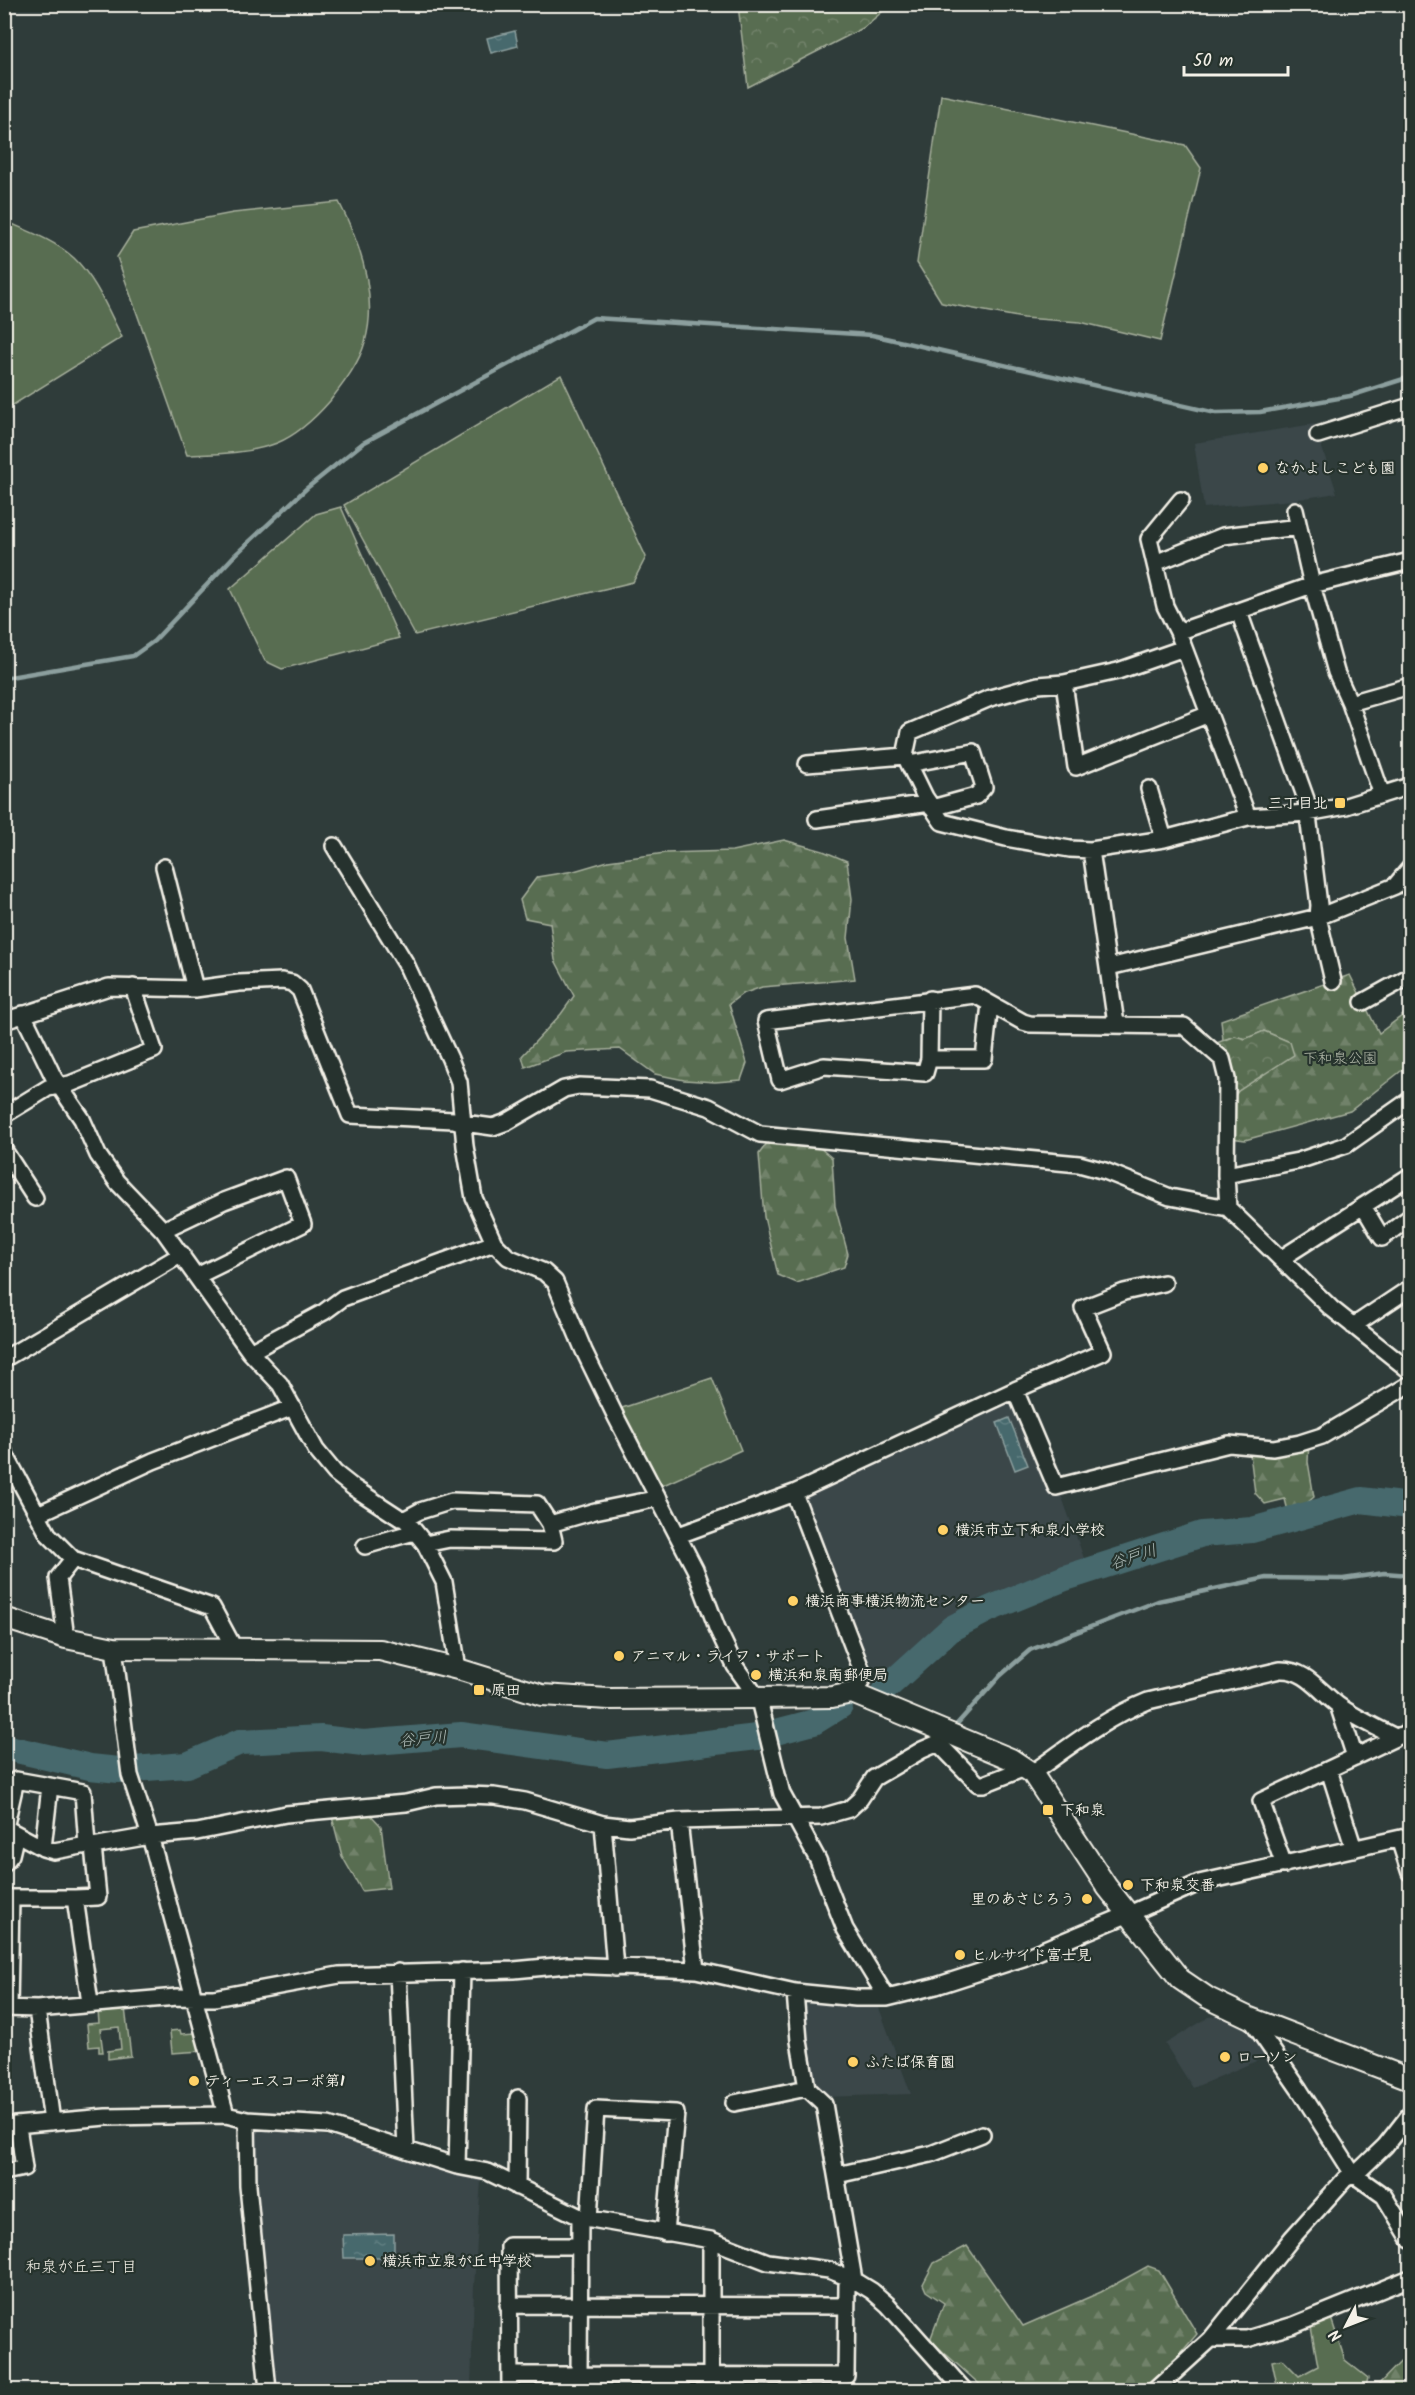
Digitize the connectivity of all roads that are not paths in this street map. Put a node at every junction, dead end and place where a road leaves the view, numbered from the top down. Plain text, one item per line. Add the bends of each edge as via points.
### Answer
1 (1410, 406) edge
2 (1318, 435) dead end
3 (1181, 500) dead end
4 (1295, 510) dead end
5 (1299, 527) junction
6 (1410, 561) edge
7 (1155, 563) junction
8 (1312, 585) junction
9 (1239, 612) junction
10 (1178, 632) junction
11 (1184, 648) junction
12 (1064, 683) junction
13 (1410, 686) edge
14 (1350, 703) junction
15 (1209, 714) junction
16 (907, 760) junction
17 (807, 764) dead end
18 (1410, 786) edge
19 (1149, 789) dead end
20 (1382, 795) junction
21 (931, 806) junction
22 (1307, 813) junction
23 (1248, 817) junction
24 (817, 819) dead end
25 (1164, 839) junction
26 (334, 846) dead end
27 (1091, 850) junction
28 (164, 867) dead end
29 (1410, 868) edge
30 (1317, 917) junction
31 (1109, 967) junction
32 (1410, 976) edge
33 (1333, 981) dead end
34 (133, 987) junction
35 (195, 989) junction
36 (930, 999) junction
37 (1363, 1002) dead end
38 (990, 1004) junction
39 (23, 1014) junction
40 (4, 1021) edge
41 (1116, 1024) junction
42 (929, 1059) junction
43 (58, 1085) junction
44 (1410, 1100) edge
45 (4, 1115) edge
46 (465, 1124) junction
47 (4, 1150) edge
48 (1226, 1175) junction
49 (1409, 1181) edge
50 (35, 1198) dead end
51 (1363, 1206) junction
52 (1228, 1208) junction
53 (1410, 1217) edge
54 (164, 1230) junction
55 (494, 1244) junction
56 (182, 1254) junction
57 (1282, 1258) junction
58 (196, 1276) junction
59 (1164, 1283) dead end
60 (1410, 1288) edge
61 (1353, 1326) junction
62 (250, 1352) junction
63 (4, 1359) edge
64 (1408, 1366) edge
65 (1410, 1384) edge
66 (1015, 1390) junction
67 (293, 1407) junction
68 (4, 1452) edge
69 (794, 1493) junction
70 (659, 1498) junction
71 (38, 1514) junction
72 (550, 1524) junction
73 (409, 1525) junction
74 (679, 1535) junction
75 (425, 1544) junction
76 (364, 1546) dead end
77 (73, 1559) junction
78 (4, 1618) edge
79 (66, 1638) junction
80 (114, 1648) junction
81 (234, 1648) junction
82 (458, 1669) junction
83 (852, 1693) junction
84 (758, 1698) junction
85 (1338, 1705) junction
86 (1410, 1731) edge
87 (1395, 1737) junction
88 (1355, 1757) junction
89 (1329, 1770) junction
90 (1028, 1771) junction
91 (50, 1786) junction
92 (792, 1812) junction
93 (679, 1821) junction
94 (603, 1824) junction
95 (9, 1830) edge
96 (150, 1836) junction
97 (1405, 1837) edge
98 (90, 1846) junction
99 (43, 1848) junction
100 (1354, 1849) junction
101 (4, 1863) edge
102 (1284, 1865) junction
103 (1410, 1873) edge
104 (8, 1897) edge
105 (75, 1898) junction
106 (1129, 1914) junction
107 (615, 1968) junction
108 (696, 1970) junction
109 (462, 1971) junction
110 (398, 1972) junction
111 (795, 1992) junction
112 (194, 1998) junction
113 (887, 1998) junction
114 (90, 2003) junction
115 (7, 2008) edge
116 (37, 2009) junction
117 (1250, 2018) junction
118 (1410, 2079) edge
119 (807, 2088) junction
120 (518, 2098) dead end
121 (734, 2103) dead end
122 (1410, 2114) edge
123 (226, 2115) junction
124 (247, 2120) junction
125 (52, 2122) junction
126 (11, 2126) edge
127 (982, 2134) dead end
128 (406, 2150) junction
129 (457, 2166) junction
130 (4, 2172) edge
131 (1353, 2174) junction
132 (837, 2175) junction
133 (517, 2187) junction
134 (584, 2218) junction
135 (665, 2233) junction
136 (1410, 2239) edge
137 (711, 2240) junction
138 (578, 2246) junction
139 (1410, 2278) edge
140 (854, 2280) junction
141 (508, 2305) junction
142 (580, 2305) junction
143 (710, 2306) junction
144 (846, 2306) junction
145 (1212, 2339) junction
146 (511, 2375) junction
147 (579, 2375) junction
148 (711, 2375) junction
149 (846, 2383) edge
150 (268, 2391) edge
151 (510, 2391) edge
152 (964, 2391) edge
153 (1155, 2391) edge

1 - 2 street
3 - 7 street via 1149,539
4 - 5 street
5 - 7 street via 1222,536
5 - 8 street
6 - 8 street
7 - 10 street via 1165,606
8 - 9 street
8 - 14 street via 1336,672
9 - 10 street
9 - 22 street via 1306,800
10 - 11 street
11 - 12 street via 1118,671
11 - 15 street
12 - 15 street via 1076,767
12 - 16 street via 1038,685 990,698 910,732
13 - 14 street
14 - 20 street
15 - 23 street
16 - 17 street
16 - 21 street
16 - 21 street via 973,752 984,786 976,796
18 - 20 street
19 - 25 street
20 - 22 street
21 - 24 street
21 - 27 street via 942,822
22 - 23 street
22 - 30 street via 1319,905
23 - 25 street
25 - 27 street
26 - 46 street via 406,964 431,1017 459,1082
27 - 31 street
28 - 35 street
29 - 30 street via 1395,886
30 - 31 street
30 - 33 street
31 - 41 street
32 - 37 street
34 - 35 street
34 - 39 street via 109,987
34 - 43 street via 154,1050
35 - 46 street via 239,983 292,983 300,990 350,1116 454,1120
36 - 38 street via 975,995
36 - 42 street
36 - 42 street via 766,1021 780,1080 824,1066 925,1073
38 - 41 street via 1030,1024
38 - 42 street via 984,1059
39 - 40 street
39 - 43 street
41 - 48 street via 1184,1026 1222,1059 1227,1079
43 - 45 street
43 - 54 street via 117,1182
44 - 48 street via 1346,1145 1298,1161
46 - 52 street via 493,1127 564,1089 579,1086 650,1089 709,1107 760,1134 1079,1164 1170,1197
46 - 55 street via 474,1198
47 - 50 street
48 - 52 street
49 - 51 street
51 - 53 street via 1382,1238
51 - 57 street
52 - 57 street
54 - 56 street
54 - 58 street via 286,1178 303,1224
55 - 62 street via 343,1298
55 - 70 street via 508,1257 544,1272 555,1282 615,1417
56 - 58 street
56 - 63 street
57 - 61 street
58 - 62 street
59 - 66 street via 1124,1292 1083,1308 1103,1352
60 - 61 street
61 - 64 street
62 - 67 street via 279,1384
65 - 66 street via 1322,1437 1273,1448 1229,1444 1056,1486
66 - 69 street
67 - 71 street via 153,1461
67 - 73 street via 316,1450 335,1473
68 - 71 street
69 - 74 street
69 - 83 street via 862,1671 861,1682
70 - 72 street
70 - 74 street
71 - 77 street via 48,1534
72 - 73 street via 537,1504 452,1501 420,1511
72 - 75 street via 555,1541 450,1539
73 - 75 street
73 - 76 street
74 - 84 street via 735,1666
75 - 82 street via 447,1593
77 - 79 street via 58,1578
77 - 81 street via 212,1607
78 - 79 street
79 - 80 street
80 - 81 street
80 - 96 street via 130,1776
81 - 82 street via 380,1650
82 - 84 street via 542,1695 609,1699
83 - 84 street
83 - 90 street via 1000,1755
84 - 92 street via 783,1794
85 - 87 street
85 - 88 street
85 - 90 street via 1304,1676 1280,1670 1128,1709
86 - 87 street
87 - 88 street
88 - 89 street
89 - 100 street
89 - 102 street via 1261,1801
90 - 92 street via 978,1784 936,1744 874,1778 849,1809 831,1815
90 - 106 street
91 - 95 street via 16,1779
91 - 98 street via 83,1792
91 - 99 street
92 - 93 street
92 - 113 street via 818,1860 845,1929
93 - 94 street via 629,1827
93 - 108 street
94 - 96 street via 525,1802 468,1795 286,1814 197,1832
94 - 107 street
95 - 99 street
95 - 101 street via 11,1856
96 - 98 street
96 - 112 street
97 - 100 street
97 - 103 street
98 - 99 street via 54,1851
98 - 105 street via 98,1897
100 - 102 street
102 - 106 street via 1199,1883
104 - 105 street
104 - 115 street
105 - 114 street
106 - 113 street via 1023,1958
106 - 117 street via 1180,1979
107 - 108 street
107 - 109 street via 567,1965
108 - 111 street
109 - 110 street
109 - 129 street
110 - 112 street via 339,1975 214,1998
110 - 128 street
111 - 113 street
111 - 119 street
112 - 114 street
112 - 123 street
114 - 116 street
115 - 116 street
116 - 125 street
117 - 118 street
117 - 131 street
119 - 121 street
119 - 132 street via 824,2104
120 - 133 street
122 - 131 street via 1385,2146
123 - 124 street
123 - 125 street
124 - 128 street via 328,2125
124 - 150 street via 248,2186
125 - 126 street
126 - 130 street via 24,2168
127 - 132 street via 931,2154
128 - 129 street
129 - 133 street via 488,2172
131 - 136 street via 1384,2196
131 - 145 street via 1292,2238
132 - 140 street
133 - 134 street
134 - 135 street
134 - 135 street via 596,2109 676,2113
134 - 138 street
135 - 137 street
137 - 140 street via 768,2262 829,2270
137 - 143 street
138 - 141 street via 509,2246
138 - 142 street
139 - 145 street via 1247,2340
140 - 144 street via 847,2285
140 - 152 street via 888,2305
141 - 142 street
141 - 146 street
142 - 143 street
142 - 147 street
143 - 144 street
143 - 148 street
144 - 149 street
145 - 153 street
146 - 147 street
146 - 151 street
147 - 148 street
148 - 149 street

